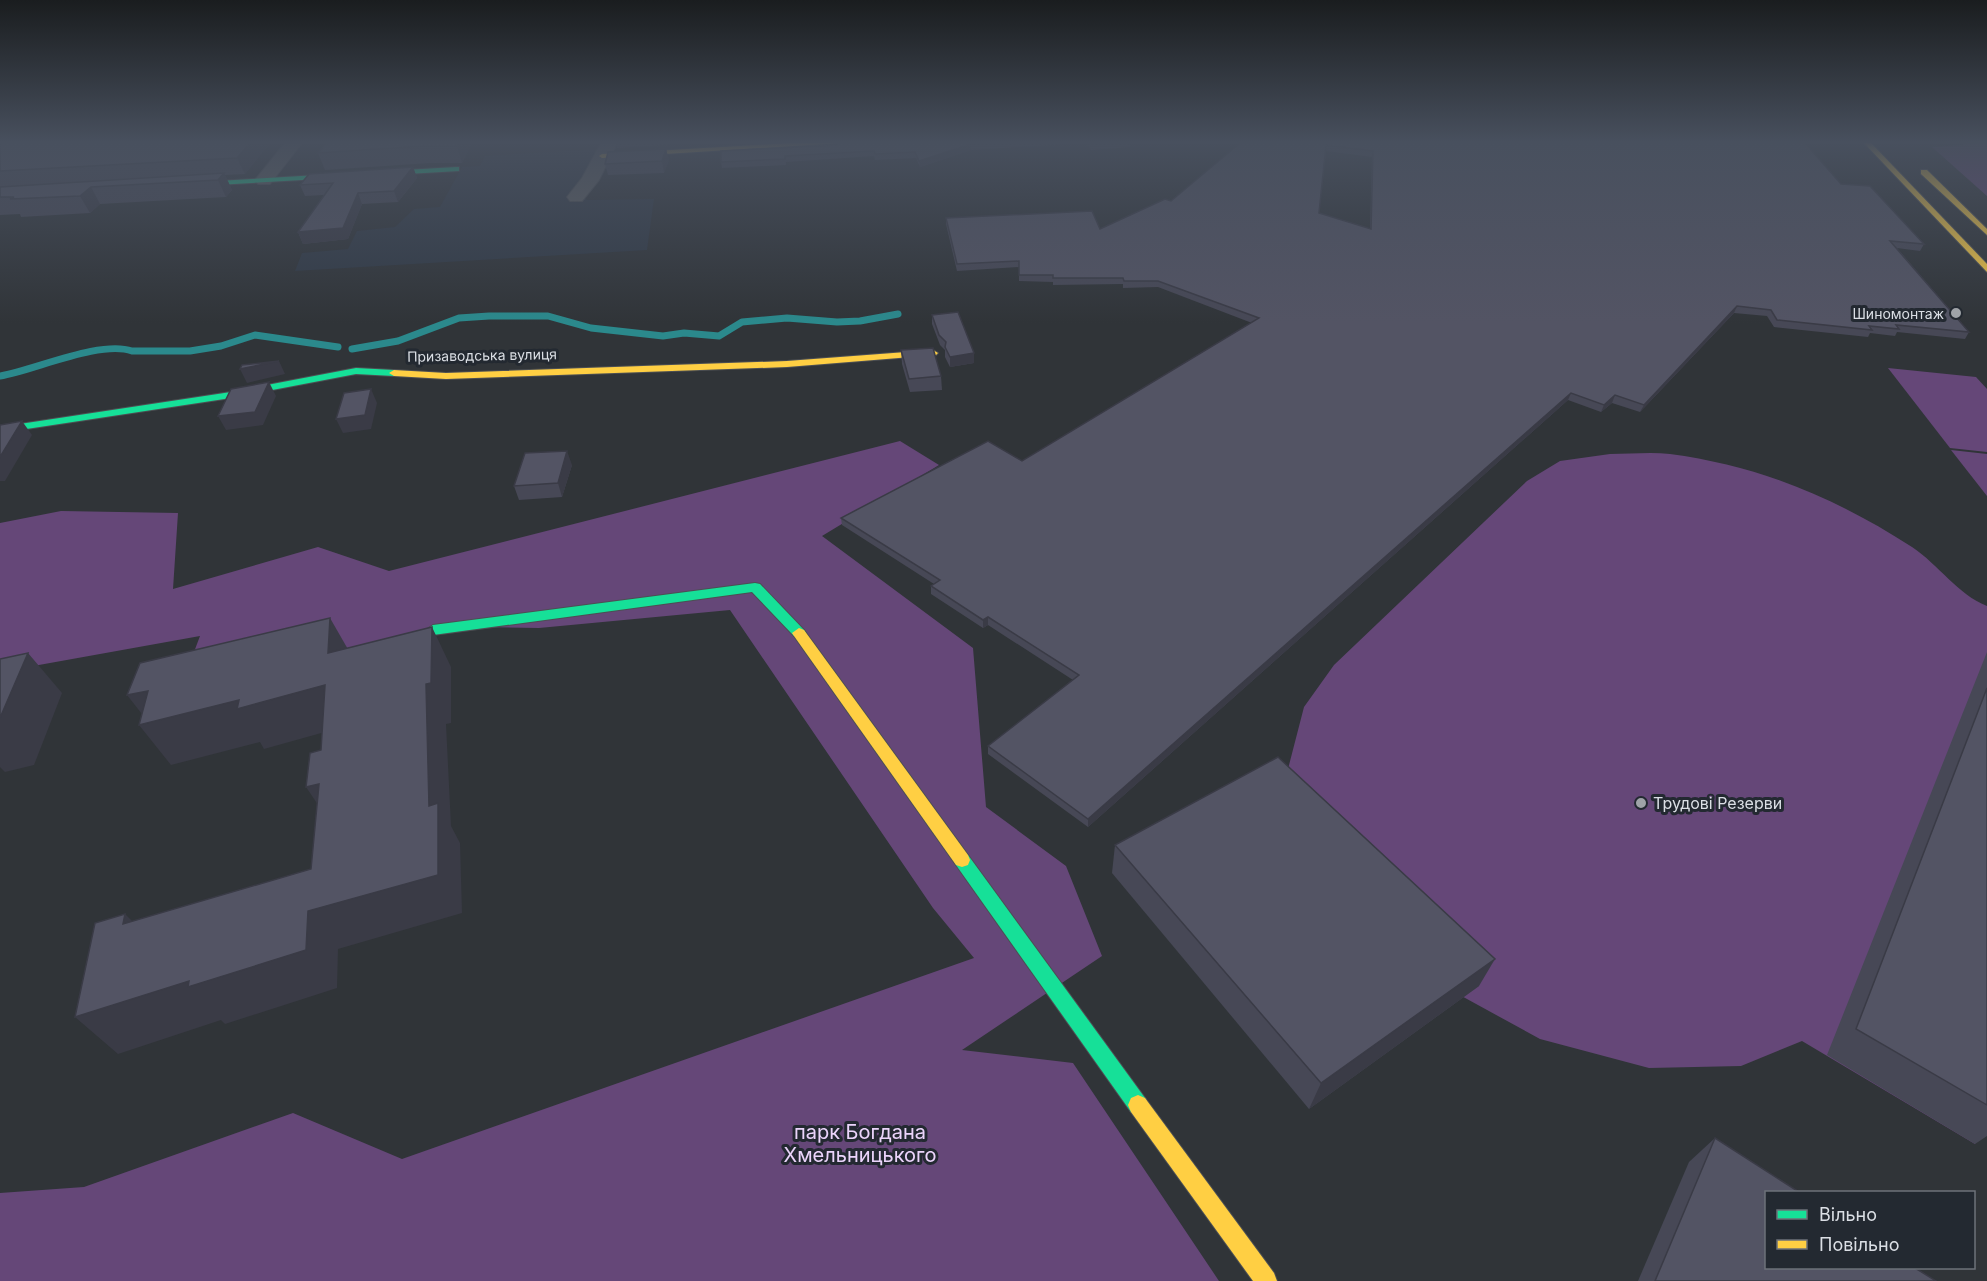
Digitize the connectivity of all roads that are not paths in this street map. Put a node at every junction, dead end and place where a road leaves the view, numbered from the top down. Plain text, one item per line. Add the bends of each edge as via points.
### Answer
1 (1923, 203) edge
2 (1956, 203) edge
3 (1987, 233) edge
4 (1987, 269) edge
5 (933, 353) edge
6 (0, 430) edge
7 (433, 630) edge
8 (1266, 1281) edge

1 - 4 street
2 - 3 street
5 - 6 street, Призаводська вулиця via 786,364 446,376 356,371 231,395
7 - 8 street via 755,586 794,625

